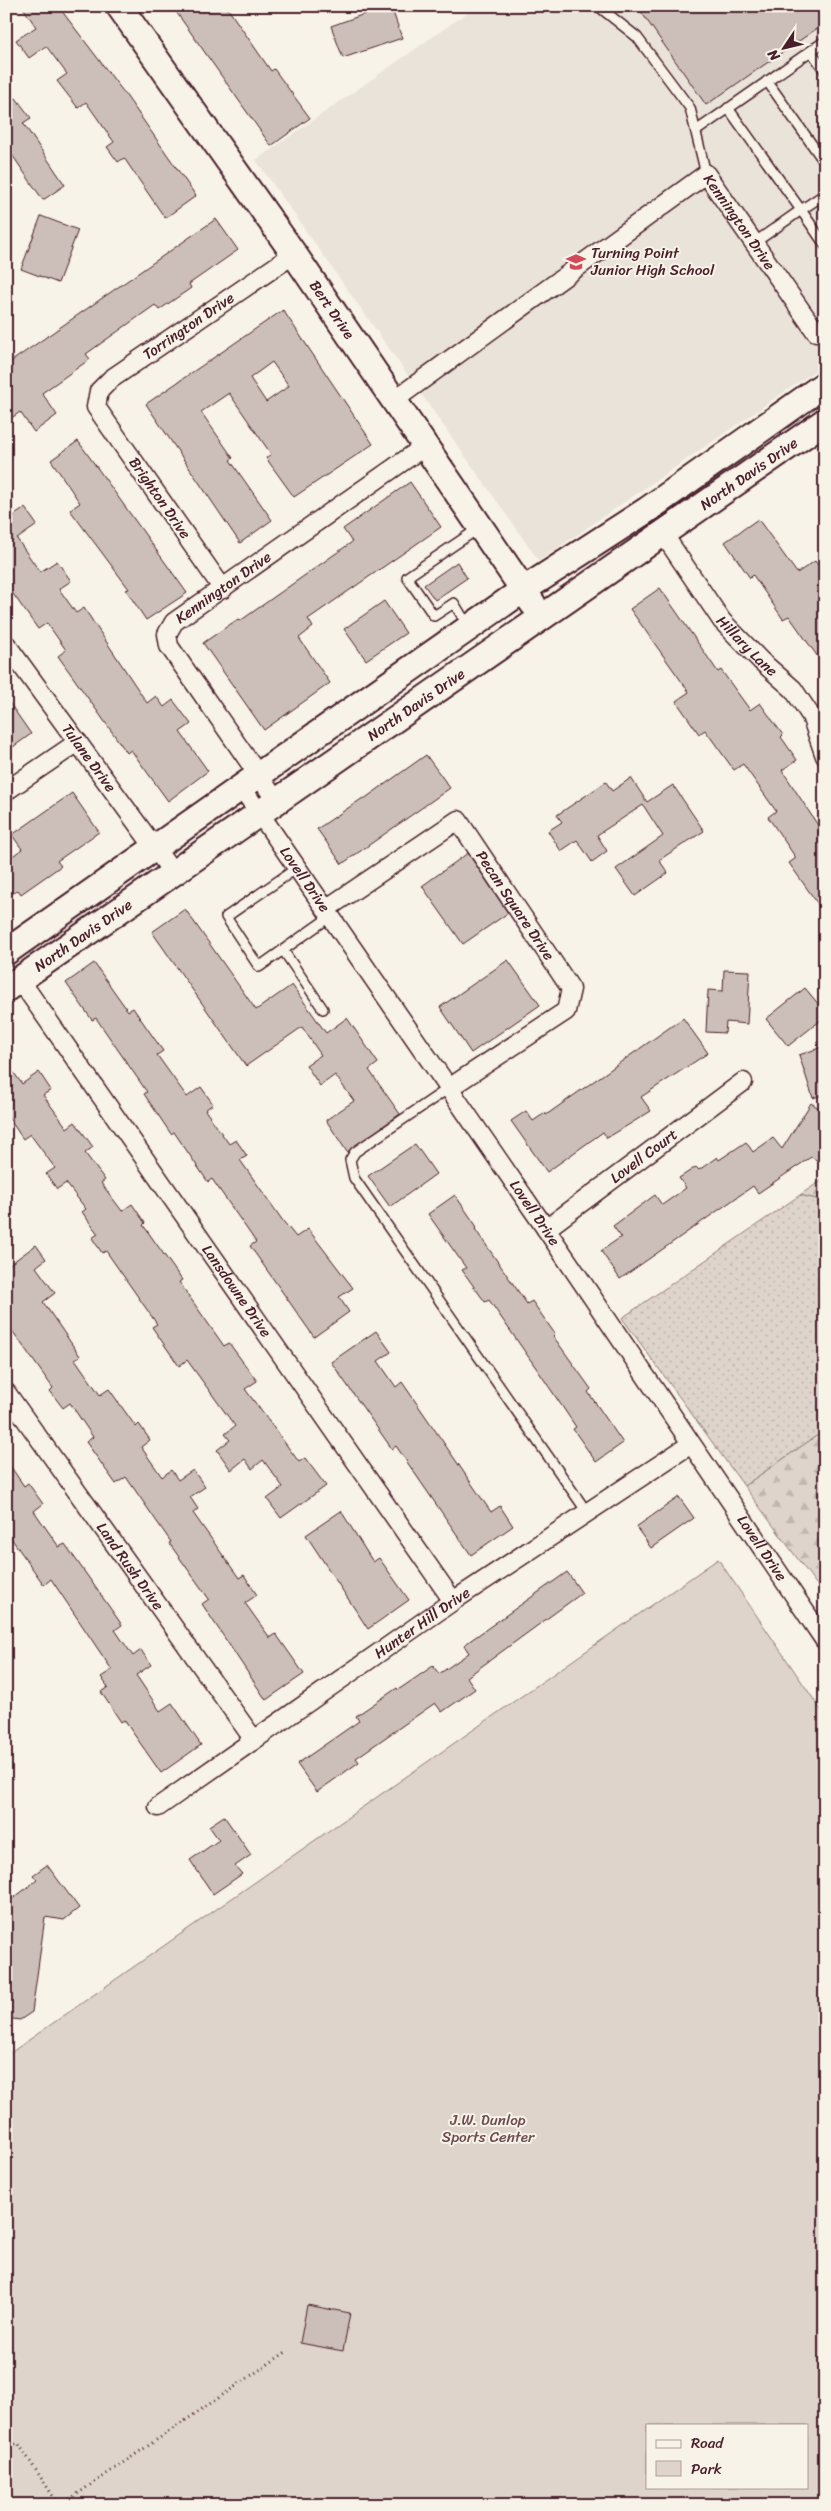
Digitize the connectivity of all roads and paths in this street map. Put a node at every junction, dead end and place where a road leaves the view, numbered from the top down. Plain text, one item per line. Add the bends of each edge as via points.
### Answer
1 (119, 6) edge
2 (598, 6) edge
3 (825, 41) edge
4 (811, 51) junction
5 (825, 71) edge
6 (767, 81) junction
7 (728, 108) junction
8 (696, 131) junction
9 (825, 163) edge
10 (706, 174) junction
11 (825, 194) edge
12 (801, 210) junction
13 (754, 243) junction
14 (825, 245) edge
15 (294, 254) junction
16 (825, 326) edge
17 (825, 384) edge
18 (393, 401) junction
19 (96, 407) joint
20 (825, 421) edge
21 (425, 446) junction
22 (479, 528) junction
23 (664, 534) junction
24 (223, 588) junction
25 (523, 590) junction
26 (542, 617) junction
27 (470, 628) junction
28 (6, 644) edge
29 (78, 742) junction
30 (825, 756) edge
31 (251, 782) junction
32 (6, 791) edge
33 (269, 808) junction
34 (155, 849) junction
35 (297, 868) junction
36 (173, 873) junction
37 (329, 913) junction
38 (283, 950) junction
39 (6, 952) edge
40 (13, 984) edge
41 (323, 1009) dead end
42 (744, 1082) dead end
43 (449, 1088) junction
44 (546, 1229) junction
45 (6, 1392) edge
46 (691, 1444) junction
47 (587, 1512) junction
48 (453, 1601) junction
49 (825, 1641) edge
50 (254, 1740) junction
51 (158, 1807) dead end
52 (286, 2352) dead end
53 (6, 2448) edge
54 (60, 2505) edge

1 - 15 street, Bert Drive
2 - 8 lane via 637,37 690,108
3 - 4 lane
4 - 5 lane
4 - 6 lane
6 - 7 lane
6 - 9 lane
7 - 8 lane
7 - 12 lane
8 - 10 lane
10 - 13 street, Kennington Drive
10 - 18 street, Kennington Drive
11 - 12 lane
12 - 13 lane
12 - 14 lane
13 - 16 street, Kennington Drive via 816,332
15 - 18 street, Bert Drive
15 - 19 street, Torrington Drive via 112,379 100,391
17 - 25 street, North Davis Drive via 647,510
18 - 21 street, Bert Drive
19 - 24 street, Brighton Drive
20 - 23 street, North Davis Drive
21 - 22 street, Bert Drive
21 - 24 street, Kennington Drive
22 - 25 street, Bert Drive
22 - 27 lane via 407,577 434,616 454,603
23 - 26 street, North Davis Drive
23 - 30 street, Hillary Lane via 722,621 792,689 811,716
24 - 31 street, Kennington Drive via 174,622 166,634 169,646
25 - 26 street, Bert Drive
25 - 27 street, North Davis Drive
26 - 33 street, North Davis Drive
27 - 31 street, North Davis Drive
28 - 29 street, Tulane Drive
29 - 32 street
29 - 34 street, Tulane Drive
31 - 33 street, Lovell Drive
31 - 34 street, North Davis Drive
33 - 35 street, Lovell Drive
33 - 36 street, North Davis Drive
34 - 36 street, Tulane Drive
34 - 39 street, North Davis Drive
35 - 37 street, Lovell Drive
35 - 38 lane via 226,917 259,966
36 - 40 street, North Davis Drive
37 - 38 lane
37 - 43 street, Lovell Drive
37 - 43 street, Pecan Square Drive via 458,820 571,990 566,1011
38 - 41 lane
40 - 48 street, Lansdowne Drive
42 - 44 street, Lovell Court
43 - 44 street, Lovell Drive
43 - 47 lane via 355,1152 350,1160 354,1178
44 - 46 street, Lovell Drive
45 - 50 street, Land Rush Drive
46 - 47 street, Hunter Hill Drive
46 - 49 street, Lovell Drive
47 - 48 street, Hunter Hill Drive
48 - 50 street, Hunter Hill Drive
50 - 51 street, Hunter Hill Drive
52 - 54 path
53 - 54 path via 18,2443

